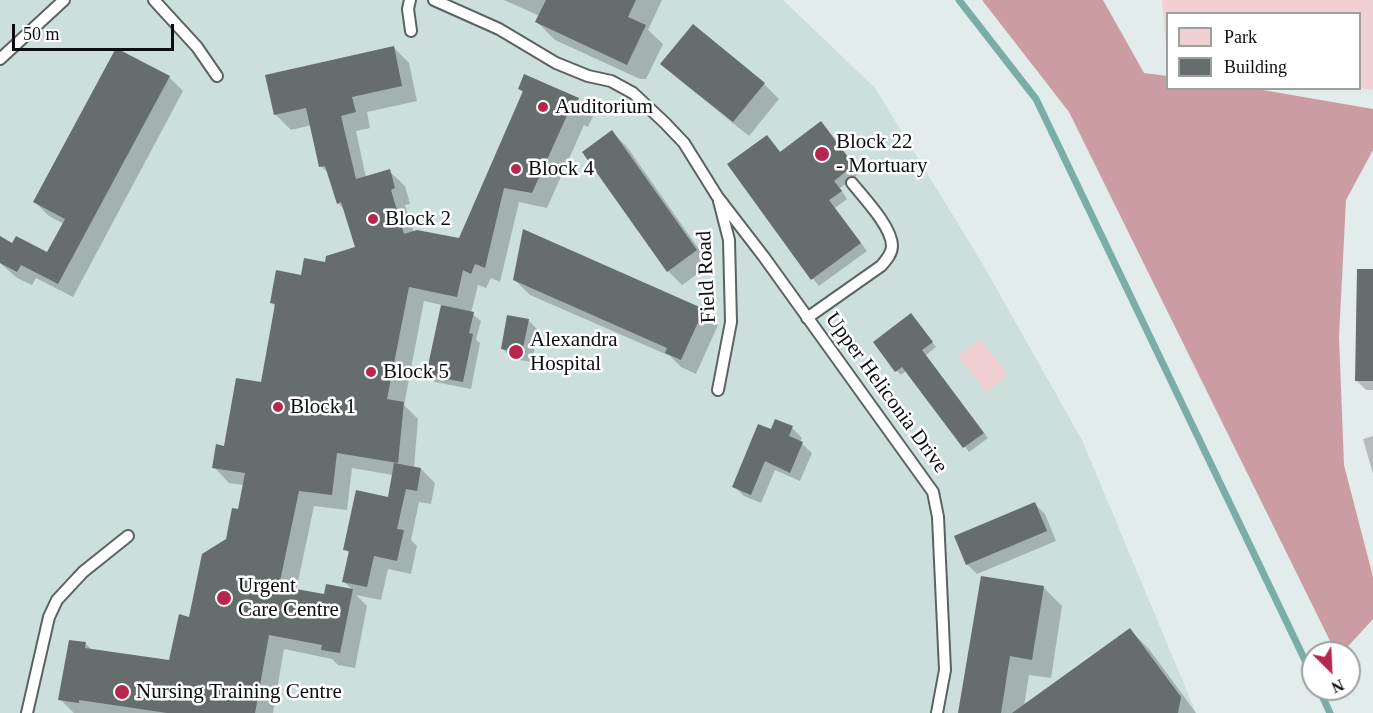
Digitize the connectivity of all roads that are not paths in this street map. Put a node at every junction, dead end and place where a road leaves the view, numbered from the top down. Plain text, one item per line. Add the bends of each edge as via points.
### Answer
1 (64, 0) edge
2 (154, 0) edge
3 (410, 0) edge
4 (434, 0) edge
5 (411, 30) dead end
6 (0, 59) edge
7 (217, 76) dead end
8 (852, 183) dead end
9 (717, 196) junction
10 (807, 318) junction
11 (717, 390) dead end
12 (128, 536) dead end
13 (27, 713) edge
14 (937, 713) edge

1 - 6 lane
2 - 7 lane via 197,47
3 - 5 lane
4 - 9 lane via 499,29 556,63 611,81 633,93 684,143
8 - 10 lane via 889,231 890,256
9 - 10 lane, Upper Heliconia Drive
9 - 11 lane, Field Road via 729,240 731,322
10 - 14 lane, Upper Heliconia Drive via 933,492 938,518 945,670
12 - 13 lane via 83,572 57,600 49,617

